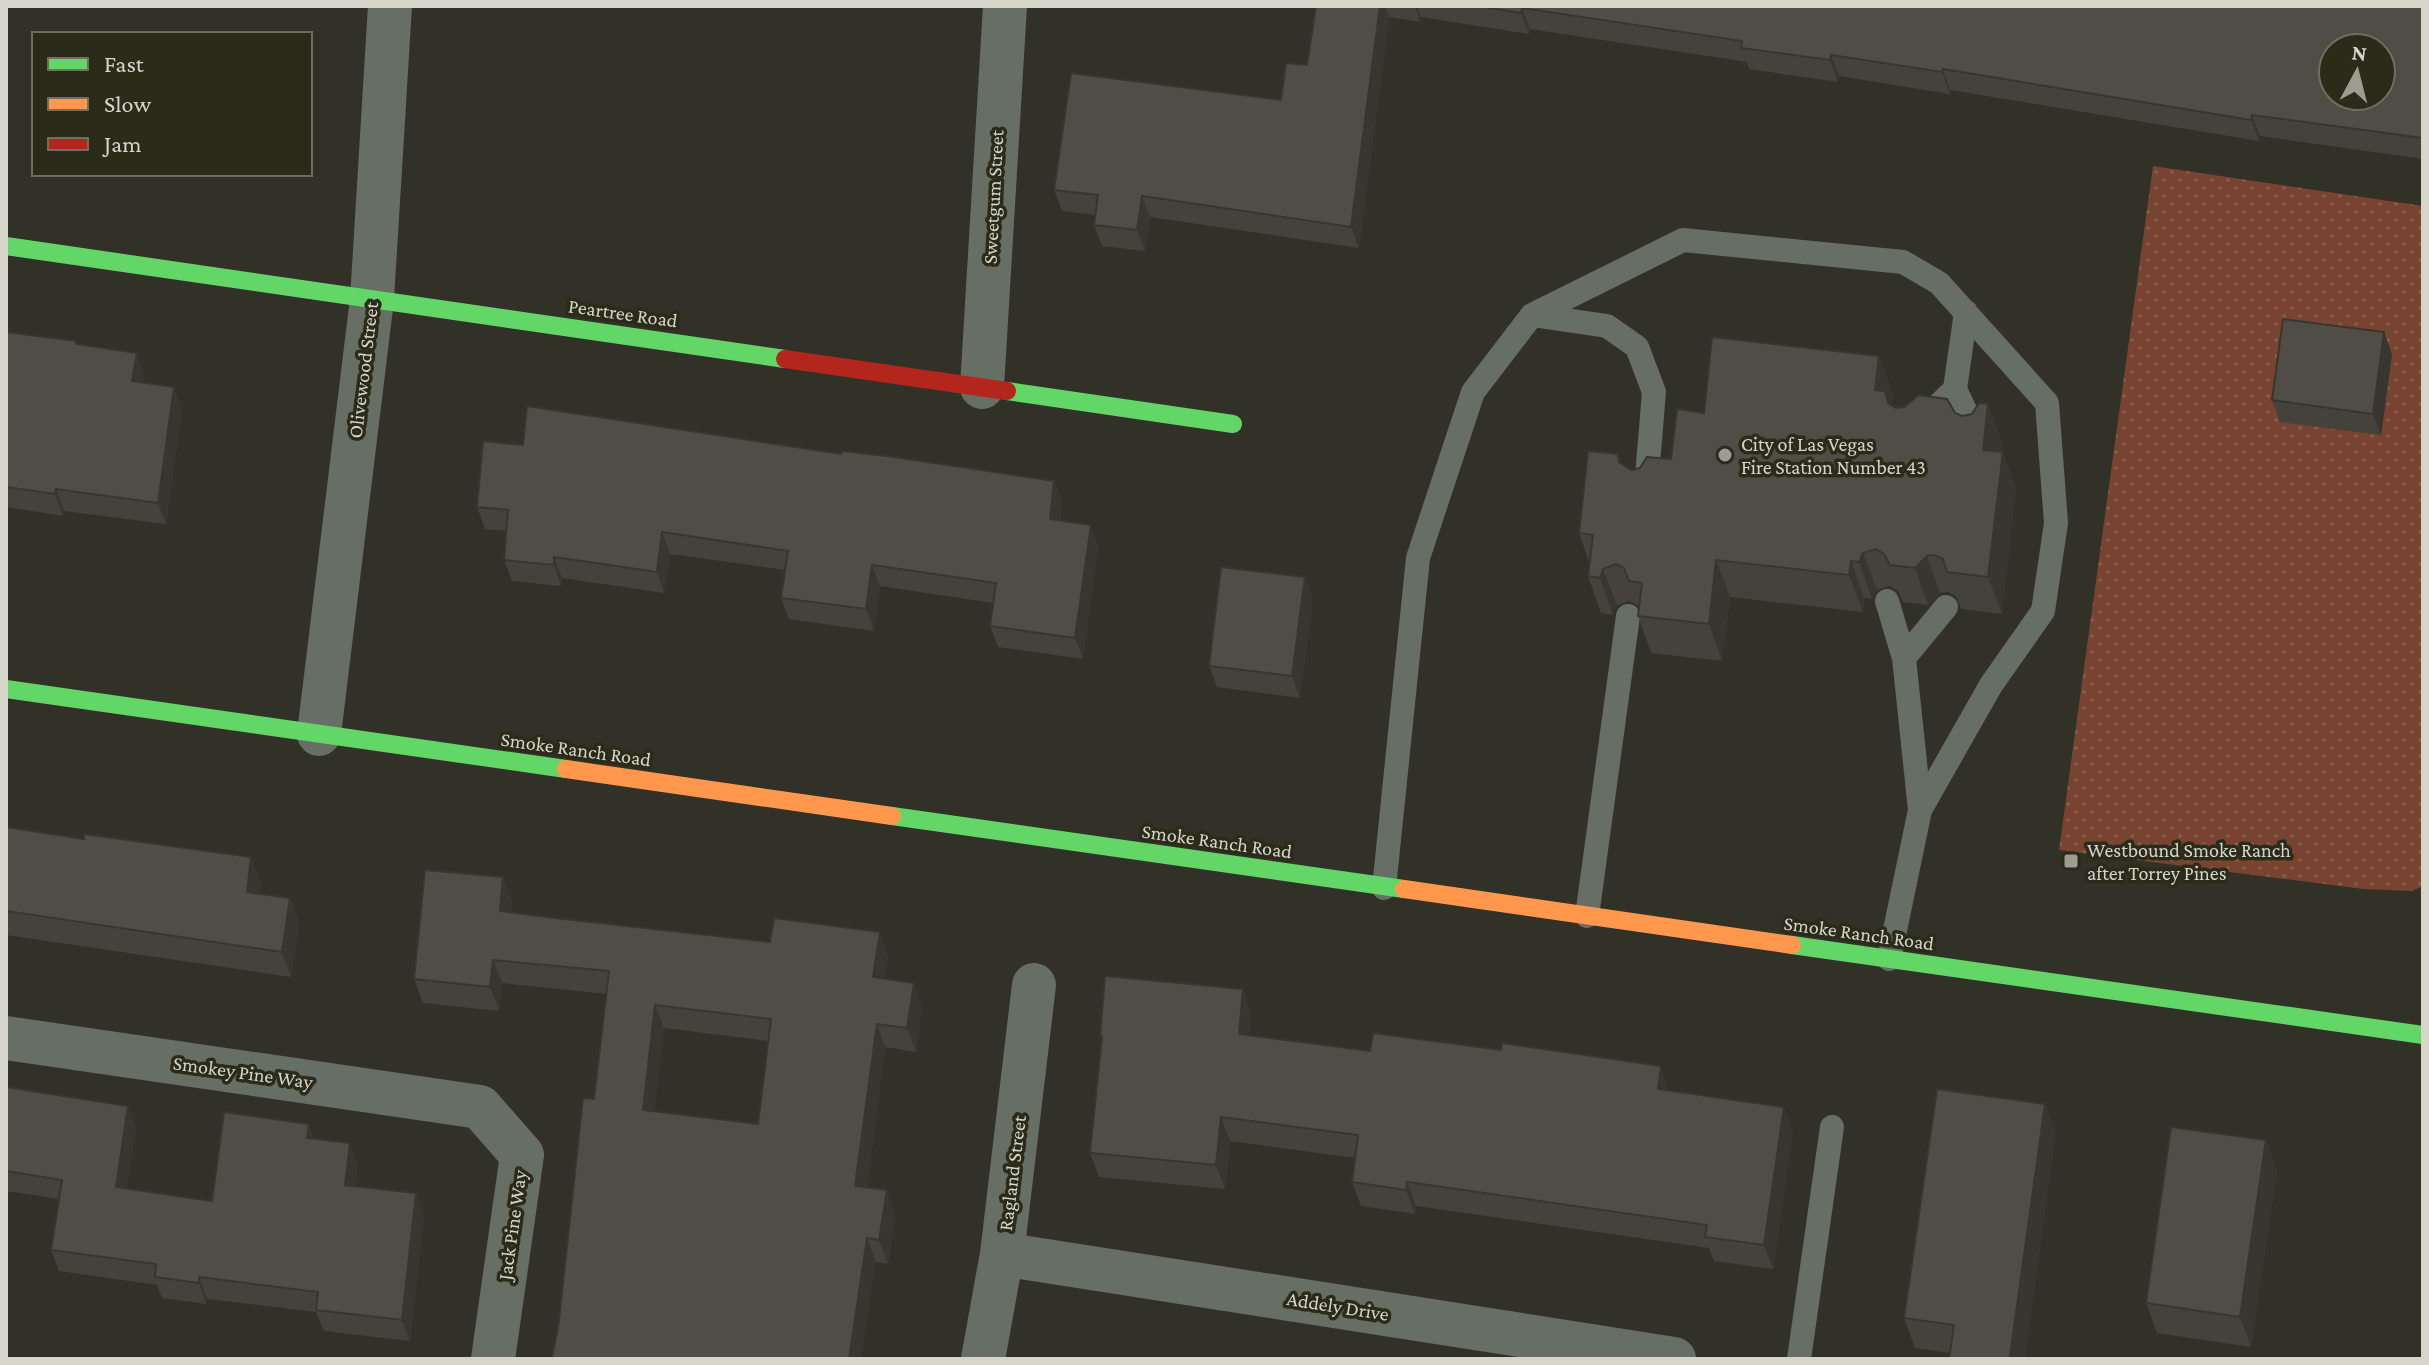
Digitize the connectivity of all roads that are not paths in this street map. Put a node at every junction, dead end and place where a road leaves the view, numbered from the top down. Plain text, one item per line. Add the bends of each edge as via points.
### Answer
1 (390, 6) edge
2 (1005, 6) edge
3 (6, 246) edge
4 (372, 299) junction
5 (1966, 312) junction
6 (1532, 315) junction
7 (982, 387) junction
8 (1955, 389) junction
9 (1233, 424) dead end
10 (1913, 430) edge
11 (1978, 438) edge
12 (1646, 492) edge
13 (1887, 601) edge
14 (1946, 607) edge
15 (1628, 616) edge
16 (1904, 658) junction
17 (6, 689) edge
18 (319, 734) junction
19 (1920, 810) junction
20 (1384, 888) junction
21 (1587, 916) junction
22 (1889, 959) junction
23 (1034, 985) dead end
24 (2423, 1035) edge
25 (6, 1038) edge
26 (480, 1107) joint
27 (1832, 1127) dead end
28 (1002, 1254) junction
29 (493, 1359) edge
30 (983, 1359) edge
31 (1674, 1359) edge
32 (1799, 1359) edge

1 - 4 street, Olivewood Street
2 - 7 street, Sweetgum Street
3 - 4 main road, Peartree Road
4 - 7 main road, Peartree Road
4 - 18 street, Olivewood Street
5 - 6 lane via 1939,283 1903,262 1683,240
5 - 8 lane
5 - 19 lane via 2047,403 2056,523 2043,611 1991,685
6 - 12 lane via 1607,326 1637,347 1654,392
6 - 20 lane via 1473,392 1418,558
7 - 9 main road, Peartree Road
8 - 10 lane
8 - 11 lane
13 - 16 lane
14 - 16 lane
15 - 21 lane
16 - 19 lane
17 - 18 main road, Smoke Ranch Road
18 - 20 main road, Smoke Ranch Road
19 - 22 lane
20 - 21 main road, Smoke Ranch Road
21 - 22 main road, Smoke Ranch Road
22 - 24 main road, Smoke Ranch Road
23 - 28 street, Ragland Street
25 - 26 street, Smokey Pine Way
26 - 29 street, Jack Pine Way via 522,1155
27 - 32 lane
28 - 30 street, Ragland Street
28 - 31 street, Addely Drive

